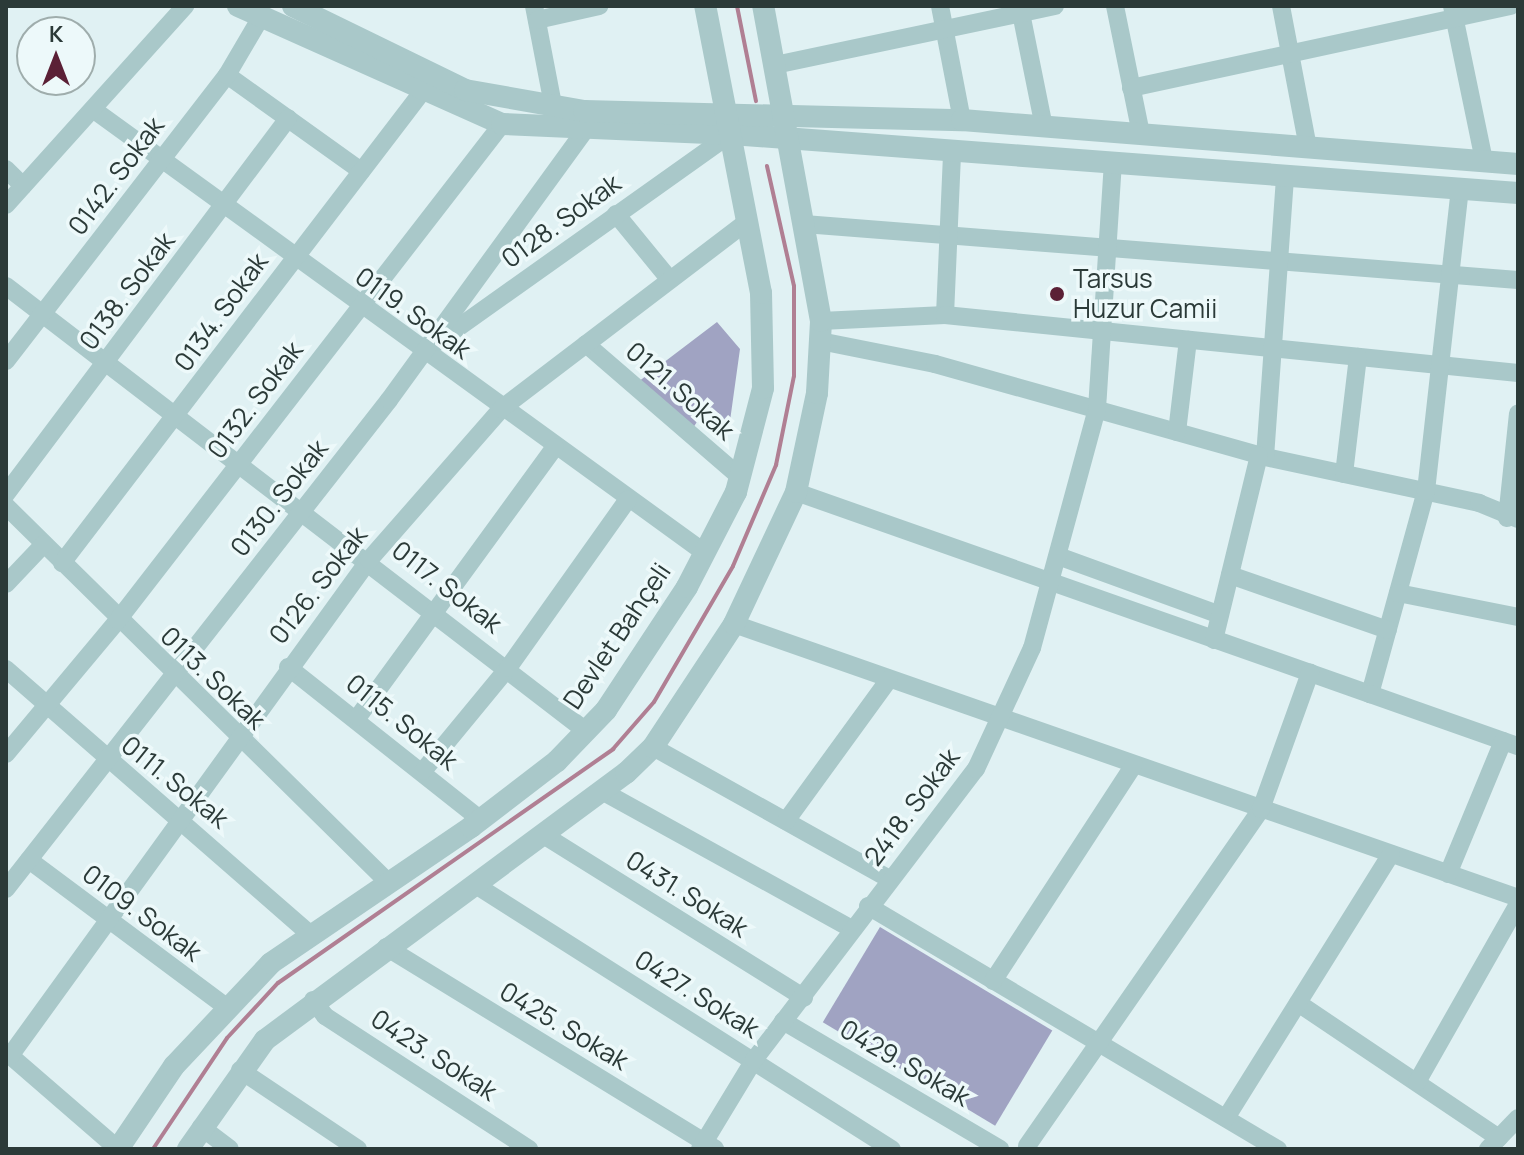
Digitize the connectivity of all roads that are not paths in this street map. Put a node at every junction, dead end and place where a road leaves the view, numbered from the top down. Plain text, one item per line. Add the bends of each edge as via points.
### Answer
1 (185, 6) edge
2 (238, 6) edge
3 (293, 6) edge
4 (599, 6) edge
5 (705, 6) edge
6 (763, 6) edge
7 (940, 6) edge
8 (1055, 6) edge
9 (1115, 6) edge
10 (1281, 6) edge
11 (1510, 6) edge
12 (1453, 10) edge
13 (260, 11) edge
14 (536, 13) edge
15 (1021, 13) junction
16 (945, 30) junction
17 (1290, 55) junction
18 (775, 65) junction
19 (227, 75) junction
20 (1131, 88) junction
21 (422, 92) junction
22 (553, 105) junction
23 (94, 110) junction
24 (288, 118) junction
25 (962, 120) junction
26 (729, 123) junction
27 (502, 124) junction
28 (1044, 127) junction
29 (788, 130) junction
30 (584, 132) junction
31 (1141, 134) junction
32 (1308, 147) junction
33 (952, 153) junction
34 (162, 159) junction
35 (1484, 161) junction
36 (1113, 164) junction
37 (1518, 164) edge
38 (6, 169) edge
39 (361, 171) junction
40 (1285, 176) junction
41 (23, 186) junction
42 (1460, 189) junction
43 (1518, 193) edge
44 (6, 205) edge
45 (224, 206) junction
46 (616, 214) junction
47 (748, 221) junction
48 (804, 224) junction
49 (951, 231) junction
50 (1108, 243) junction
51 (294, 257) junction
52 (1278, 257) junction
53 (1451, 270) junction
54 (670, 280) junction
55 (1518, 280) edge
56 (6, 286) edge
57 (358, 305) junction
58 (43, 314) junction
59 (945, 315) junction
60 (821, 331) junction
61 (1100, 332) junction
62 (1188, 340) junction
63 (586, 344) junction
64 (1273, 349) junction
65 (423, 353) junction
66 (1358, 357) junction
67 (6, 361) edge
68 (106, 361) junction
69 (1441, 365) junction
70 (1518, 373) edge
71 (501, 409) junction
72 (1097, 409) junction
73 (1518, 414) edge
74 (178, 416) junction
75 (1177, 432) junction
76 (555, 447) junction
77 (1262, 456) junction
78 (240, 463) junction
79 (1344, 474) junction
80 (740, 477) junction
81 (1426, 491) junction
82 (796, 492) junction
83 (6, 494) edge
84 (628, 499) junction
85 (6, 506) edge
86 (303, 511) junction
87 (1513, 519) edge
88 (44, 544) junction
89 (705, 553) junction
90 (1058, 556) junction
91 (369, 560) junction
92 (62, 563) junction
93 (1230, 575) junction
94 (1051, 583) junction
95 (6, 584) edge
96 (1398, 593) junction
97 (437, 611) junction
98 (1220, 615) junction
99 (1518, 617) edge
100 (118, 620) junction
101 (734, 624) junction
102 (1388, 630) junction
103 (1214, 640) junction
104 (288, 667) junction
105 (508, 668) junction
106 (6, 669) edge
107 (1310, 673) junction
108 (173, 677) junction
109 (889, 679) junction
110 (1370, 694) junction
111 (47, 706) junction
112 (358, 717) junction
113 (1000, 719) junction
114 (586, 731) junction
115 (235, 737) junction
116 (1510, 744) edge
117 (653, 747) junction
118 (6, 754) edge
119 (108, 762) junction
120 (1134, 765) junction
121 (423, 771) junction
122 (602, 791) junction
123 (1261, 809) junction
124 (177, 816) junction
125 (481, 820) junction
126 (786, 821) junction
127 (542, 834) junction
128 (1391, 854) junction
129 (29, 860) junction
130 (1448, 874) junction
131 (889, 879) junction
132 (389, 883) junction
133 (474, 884) junction
134 (6, 889) edge
135 (1518, 898) edge
136 (1518, 904) edge
137 (868, 906) junction
138 (103, 919) junction
139 (850, 928) junction
140 (312, 936) junction
141 (386, 947) junction
142 (993, 981) junction
143 (804, 998) junction
144 (313, 1000) junction
145 (1298, 1003) junction
146 (225, 1006) junction
147 (783, 1021) junction
148 (1097, 1042) junction
149 (8, 1054) edge
150 (754, 1060) junction
151 (240, 1070) junction
152 (1417, 1082) junction
153 (1226, 1118) junction
154 (1518, 1118) edge
155 (201, 1127) junction
156 (1494, 1143) edge
157 (706, 1147) edge
158 (1028, 1148) edge
159 (118, 1149) edge
160 (188, 1149) edge
161 (230, 1149) edge
162 (358, 1149) edge
163 (529, 1149) edge
164 (892, 1149) edge
165 (1000, 1149) edge
166 (1278, 1149) edge

1 - 23 street
2 - 13 street
3 - 22 street via 465,90
4 - 14 street
5 - 26 street, Devlet Bahçeli
6 - 18 street
7 - 16 street
8 - 15 street
9 - 20 street
10 - 17 street
11 - 12 street
12 - 17 street
12 - 35 street
13 - 19 street, 0142. Sokak
13 - 21 street
14 - 22 street
15 - 16 street
15 - 28 street
16 - 18 street
16 - 25 street
17 - 20 street
17 - 32 street
18 - 29 street
19 - 24 street
19 - 34 street, 0142. Sokak
20 - 31 street
21 - 27 street
21 - 39 street, 0134. Sokak
22 - 26 street
23 - 34 street, 0119. Sokak
23 - 41 street
24 - 39 street
24 - 45 street, 0138. Sokak
25 - 28 street
25 - 29 street
26 - 29 street
26 - 30 street
26 - 46 street, 0128. Sokak
26 - 47 street, Devlet Bahçeli
27 - 30 street
27 - 57 street, 0132. Sokak
28 - 31 street
29 - 33 street
29 - 48 street
30 - 65 street, 0130. Sokak
31 - 32 street
32 - 35 street
33 - 36 street
33 - 49 street
34 - 45 street, 0119. Sokak
34 - 58 street, 0142. Sokak
35 - 37 street
36 - 40 street
36 - 50 street, 2418. Sokak
38 - 41 street
39 - 51 street, 0134. Sokak
40 - 42 street
40 - 52 street
41 - 44 street
42 - 43 street
42 - 53 street
45 - 51 street, 0119. Sokak
45 - 68 street, 0138. Sokak
46 - 54 street
46 - 65 street, 0128. Sokak
47 - 54 street, 0126. Sokak
47 - 80 street, Devlet Bahçeli via 761,293 763,388
48 - 49 street
48 - 60 street
49 - 50 street
49 - 59 street
50 - 52 street
50 - 61 street, 2418. Sokak
51 - 57 street, 0119. Sokak
51 - 74 street, 0134. Sokak
52 - 53 street
52 - 64 street
53 - 55 street
53 - 69 street
54 - 63 street, 0126. Sokak
56 - 58 street, 0117. Sokak
57 - 65 street, 0119. Sokak
57 - 78 street, 0132. Sokak
58 - 67 street, 0142. Sokak
58 - 68 street, 0117. Sokak
59 - 60 street
59 - 61 street
60 - 72 street
60 - 82 street
61 - 62 street
61 - 72 street, 2418. Sokak
62 - 64 street
62 - 75 street
63 - 71 street, 0126. Sokak
63 - 80 street, 0121. Sokak
64 - 66 street
64 - 77 street
65 - 71 street, 0119. Sokak
65 - 86 street, 0130. Sokak
66 - 69 street
66 - 79 street
68 - 74 street, 0117. Sokak
68 - 83 street, 0138. Sokak
69 - 70 street
69 - 81 street
71 - 76 street, 0119. Sokak
71 - 91 street, 0126. Sokak
72 - 75 street
72 - 90 street, 2418. Sokak
73 - 87 street
74 - 78 street, 0117. Sokak
74 - 92 street, 0134. Sokak
75 - 77 street
76 - 84 street, 0119. Sokak
76 - 97 street
77 - 79 street
77 - 93 street
78 - 86 street, 0117. Sokak
78 - 100 street, 0132. Sokak
79 - 81 street
80 - 89 street, Devlet Bahçeli
81 - 87 street via 1479,503
81 - 96 street
82 - 94 street
82 - 101 street
84 - 89 street, 0119. Sokak
84 - 105 street
85 - 88 street, 0113. Sokak
86 - 91 street, 0117. Sokak
86 - 108 street, 0130. Sokak
88 - 92 street, 0113. Sokak
88 - 95 street
89 - 114 street, Devlet Bahçeli
90 - 94 street, 2418. Sokak
90 - 98 street
91 - 97 street, 0117. Sokak
91 - 104 street, 0126. Sokak
92 - 100 street, 0113. Sokak
93 - 98 street
93 - 102 street
94 - 103 street
94 - 113 street, 2418. Sokak via 1032,648
96 - 99 street
96 - 102 street
97 - 105 street, 0117. Sokak
97 - 112 street
98 - 103 street
100 - 108 street, 0113. Sokak
100 - 111 street, 0132. Sokak
101 - 109 street
101 - 117 street
102 - 110 street
103 - 107 street
104 - 112 street, 0115. Sokak
104 - 115 street, 0126. Sokak
105 - 114 street, 0117. Sokak
105 - 121 street
106 - 111 street, 0111. Sokak
107 - 110 street
107 - 123 street
108 - 115 street, 0113. Sokak
108 - 119 street, 0130. Sokak
109 - 113 street
109 - 126 street
110 - 116 street
111 - 118 street, 0132. Sokak
111 - 119 street, 0111. Sokak
112 - 121 street, 0115. Sokak
113 - 120 street
113 - 131 street, 2418. Sokak via 976,769
114 - 125 street, Devlet Bahçeli
115 - 124 street, 0126. Sokak
115 - 132 street, 0113. Sokak
116 - 130 street
117 - 122 street
117 - 126 street
119 - 124 street, 0111. Sokak
119 - 129 street, 0130. Sokak
120 - 123 street
120 - 142 street
121 - 125 street, 0115. Sokak
122 - 127 street
122 - 139 street
123 - 128 street
123 - 148 street
124 - 138 street, 0126. Sokak
124 - 140 street, 0111. Sokak
125 - 132 street, Devlet Bahçeli
126 - 131 street
127 - 133 street
127 - 143 street, 0431. Sokak
128 - 130 street
128 - 145 street
129 - 134 street, 0130. Sokak
129 - 138 street, 0109. Sokak
130 - 135 street
131 - 137 street, 2418. Sokak
132 - 140 street, Devlet Bahçeli
133 - 141 street
133 - 150 street, 0427. Sokak
136 - 152 street
137 - 139 street, 2418. Sokak
137 - 142 street
138 - 146 street, 0109. Sokak
138 - 149 street, 0126. Sokak
139 - 143 street, 2418. Sokak
140 - 146 street, Devlet Bahçeli
141 - 144 street
141 - 157 street, 0425. Sokak
142 - 148 street
143 - 147 street, 2418. Sokak
144 - 151 street
144 - 163 street, 0423. Sokak via 325,1016
145 - 152 street
145 - 153 street
146 - 159 street, Devlet Bahçeli
147 - 150 street, 2418. Sokak
147 - 165 street, 0429. Sokak
148 - 153 street
148 - 158 street
149 - 159 street
150 - 157 street, 2418. Sokak
150 - 164 street, 0427. Sokak
151 - 155 street
151 - 162 street
152 - 156 street
153 - 166 street
154 - 156 street
155 - 160 street
155 - 161 street

